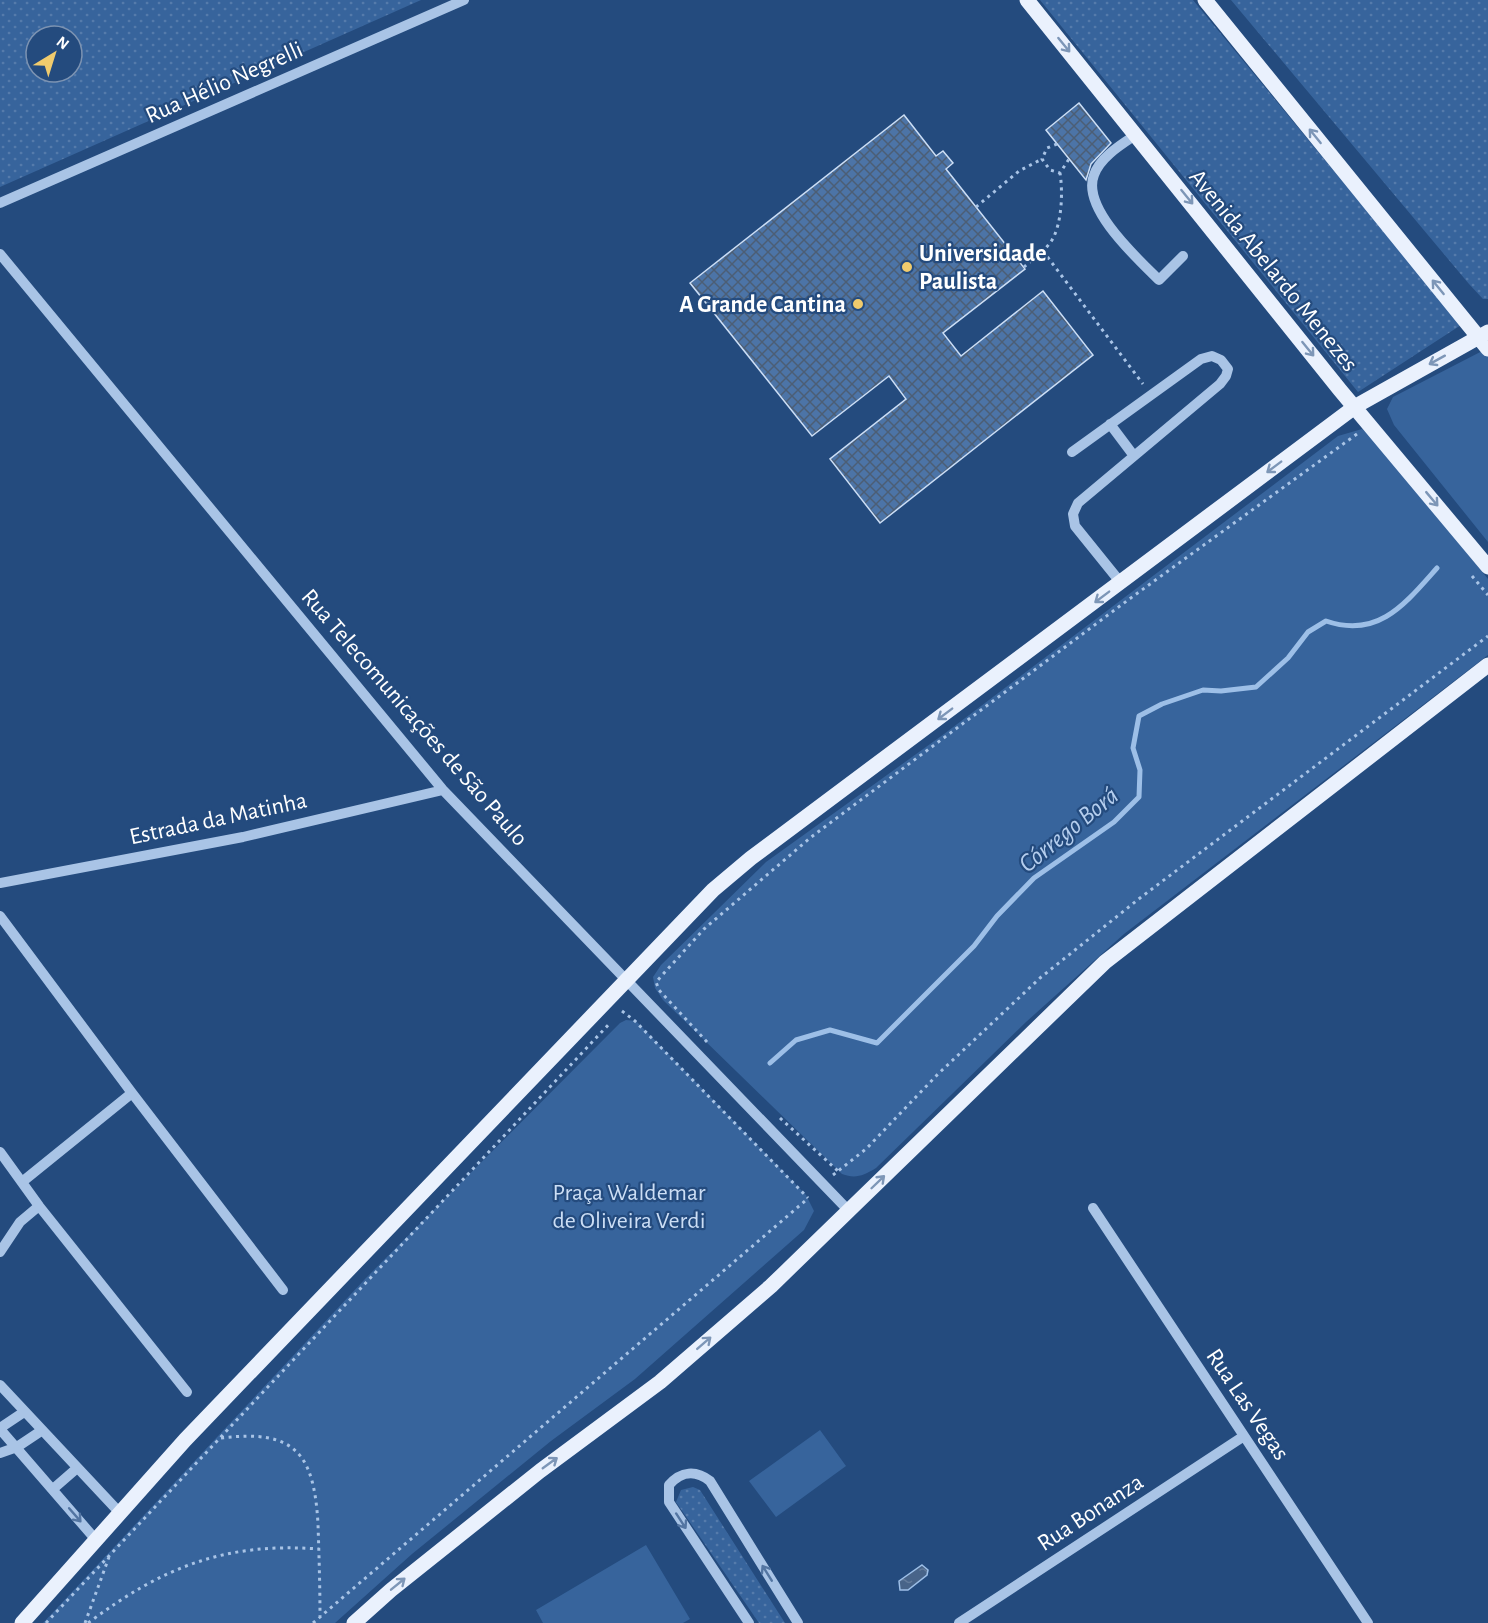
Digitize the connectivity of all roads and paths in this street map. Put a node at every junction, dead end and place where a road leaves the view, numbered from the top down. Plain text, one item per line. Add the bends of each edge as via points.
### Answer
1 (464, 0) edge
2 (1027, 0) edge
3 (1205, 0) edge
4 (1137, 134) junction
5 (1058, 144) dead end
6 (1042, 159) junction
7 (1069, 159) dead end
8 (1060, 174) junction
9 (0, 203) edge
10 (976, 207) dead end
11 (1043, 251) junction
12 (0, 254) edge
13 (1183, 256) dead end
14 (1023, 267) dead end
15 (1485, 339) edge
16 (1151, 395) junction
17 (1356, 406) junction
18 (1110, 424) junction
19 (1365, 438) dead end
20 (1072, 452) dead end
21 (1134, 456) junction
22 (1488, 567) edge
23 (1466, 568) dead end
24 (1122, 583) junction
25 (1488, 595) edge
26 (1488, 636) edge
27 (1488, 665) edge
28 (443, 790) junction
29 (0, 883) edge
30 (0, 916) edge
31 (626, 982) junction
32 (622, 1011) dead end
33 (612, 1022) dead end
34 (707, 1042) dead end
35 (132, 1094) junction
36 (772, 1110) dead end
37 (0, 1152) edge
38 (838, 1171) junction
39 (22, 1182) junction
40 (823, 1185) junction
41 (39, 1206) junction
42 (1093, 1208) dead end
43 (848, 1210) junction
44 (0, 1252) edge
45 (283, 1290) dead end
46 (0, 1385) edge
47 (187, 1392) dead end
48 (24, 1412) junction
49 (0, 1428) edge
50 (41, 1431) junction
51 (1244, 1436) junction
52 (219, 1438) junction
53 (17, 1447) junction
54 (0, 1453) edge
55 (76, 1469) junction
56 (53, 1490) junction
57 (119, 1512) junction
58 (96, 1540) junction
59 (319, 1549) junction
60 (111, 1554) junction
61 (320, 1617) junction
62 (22, 1623) edge
63 (46, 1623) edge
64 (87, 1623) edge
65 (313, 1623) edge
66 (354, 1623) edge
67 (749, 1623) edge
68 (798, 1623) edge
69 (959, 1623) edge
70 (1368, 1623) edge

1 - 9 street, Rua Hélio Negrelli
2 -> 4 main road, Avenida Abelardo Menezes
15 -> 3 main road
4 - 13 street via 1116,147 1094,173 1096,201 1110,228 1159,280
4 -> 17 main road, Avenida Abelardo Menezes
5 - 6 path via 1047,148
6 - 8 path via 1050,170
6 - 10 path via 1019,171
7 - 8 path
8 - 11 path via 1058,222
11 - 14 path
11 - 16 path
12 - 28 street, Rua Telecomunicações de São Paulo
15 -> 17 main road
16 - 18 street
16 - 21 street via 1201,359 1212,356 1228,369 1220,384
17 -> 22 main road, Avenida Abelardo Menezes
17 -> 24 main road
18 - 20 street
18 - 21 street
19 - 34 path via 1357,433 1128,600 810,838 704,929 656,982
21 - 24 street via 1078,503 1072,514 1075,526
23 - 25 path
24 -> 31 main road via 751,858 713,890
26 - 38 path via 1040,978 938,1074 866,1149
43 -> 27 main road via 1106,962
28 - 29 street, Estrada da Matinha via 243,837
28 - 31 street, Rua Telecomunicações de São Paulo
30 - 35 street
31 - 40 street, Rua Telecomunicações de São Paulo
31 - 57 main road
32 - 61 path via 640,1025 806,1200
33 - 52 path
35 - 39 street
35 - 45 street
36 - 38 path
37 - 39 street
38 - 40 path
39 - 41 street
40 - 43 street, Rua Telecomunicações de São Paulo
41 - 44 street via 20,1222
41 - 47 street
42 - 51 street, Rua Las Vegas
66 -> 43 main road via 540,1470 660,1382 771,1286
46 - 48 street
48 - 49 street
48 - 50 street
49 - 53 street
50 - 53 street
50 - 55 street
51 - 69 street, Rua Bonanza
51 - 70 street, Rua Las Vegas
52 - 59 path via 259,1435 278,1440 304,1460 313,1478
52 - 60 path
53 - 54 street
53 - 56 street
55 - 56 street
55 - 57 street
56 -> 58 street
57 - 58 main road
58 - 62 main road
59 - 61 path
59 - 64 path via 254,1547 222,1554 147,1584
60 - 63 path
60 - 64 path
61 - 65 path
68 -> 67 street via 710,1481 693,1473 681,1475 669,1485 669,1502

